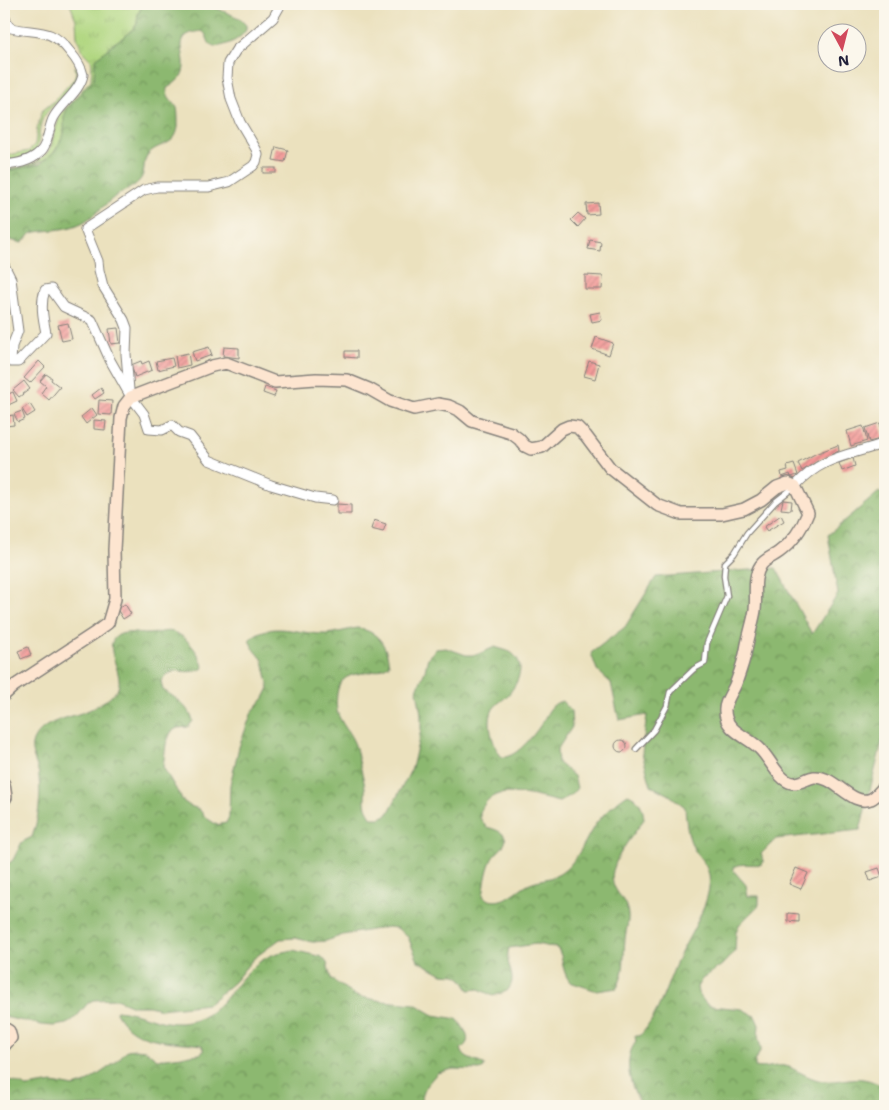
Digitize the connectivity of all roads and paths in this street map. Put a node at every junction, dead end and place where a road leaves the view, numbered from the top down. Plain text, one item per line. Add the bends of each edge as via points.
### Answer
1 (281, 4) edge
2 (4, 16) edge
3 (4, 165) edge
4 (4, 265) edge
5 (130, 398) junction
6 (885, 443) edge
7 (795, 486) junction
8 (333, 500) dead end
9 (4, 695) edge
10 (636, 749) dead end
11 (4, 784) edge
12 (885, 787) edge
13 (4, 800) edge
14 (4, 1028) edge
15 (4, 1046) edge

1 - 5 street via 273,18 236,50 228,63 231,98 258,155 253,166 237,178 220,184 144,190 85,229 98,261 103,286 127,328
2 - 3 street via 11,28 44,32 58,38 77,60 83,75 81,83 54,117 41,152 26,161
4 - 5 street via 11,279 18,331 12,346 11,362 18,362 46,333 42,305 46,290 51,289 64,307 92,320
5 - 7 main road via 226,363 274,382 347,380 414,409 438,404 449,406 472,421 512,433 531,449 542,447 562,429 577,427 610,468 657,505 681,514 722,514 744,509 777,487 788,483
5 - 8 street via 144,414 149,430 172,426 190,436 209,460 271,485
5 - 9 main road via 121,418 114,550 115,598 108,623
6 - 7 street via 820,464
7 - 10 lane via 775,502 725,563 727,596 707,643 705,663 670,692 667,706 654,730
7 - 12 main road via 808,513 791,542 761,565 744,658 724,710 727,721 735,732 764,753 781,778 799,782 824,777 855,799 863,800 878,796
11 - 13 main road
14 - 15 main road via 11,1038

